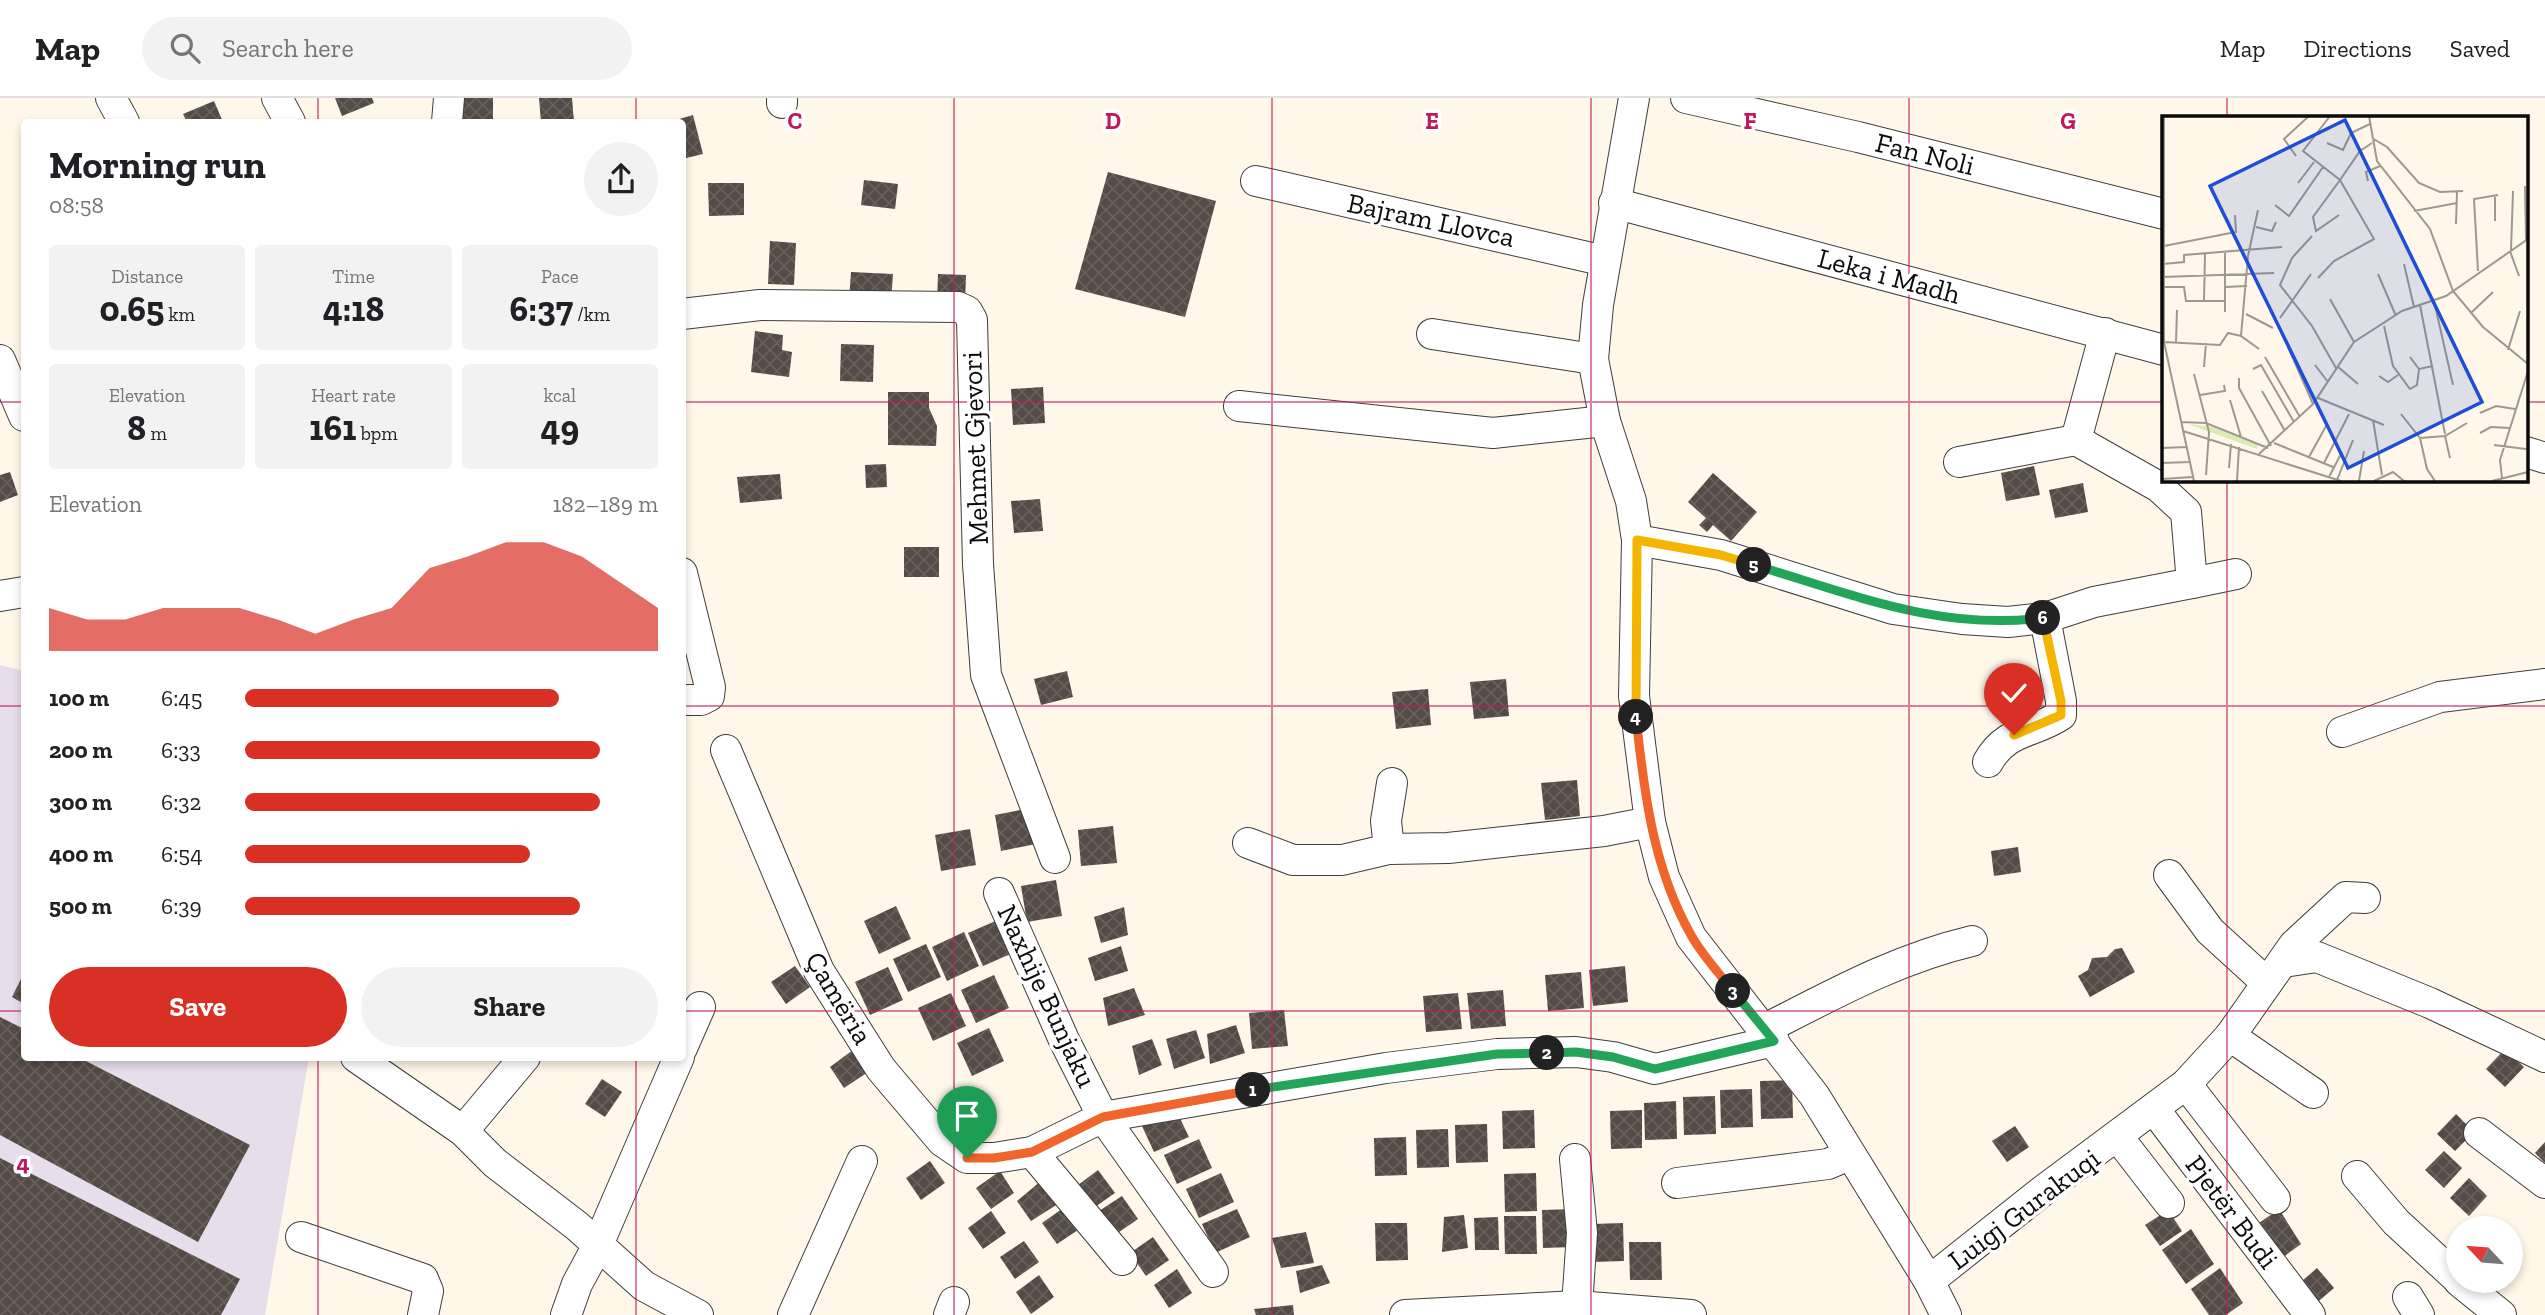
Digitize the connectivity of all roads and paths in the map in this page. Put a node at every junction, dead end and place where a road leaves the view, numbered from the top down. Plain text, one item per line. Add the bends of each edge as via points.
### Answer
1 (111, 98) edge
2 (277, 98) edge
3 (449, 98) edge
4 (1634, 98) edge
5 (1686, 98) edge
6 (122, 119) edge
7 (288, 119) edge
8 (447, 119) edge
9 (1256, 181) dead end
10 (1614, 203) junction
11 (2162, 213) edge
12 (1605, 261) junction
13 (686, 314) edge
14 (2105, 333) junction
15 (1432, 334) dead end
16 (2162, 348) edge
17 (1594, 359) junction
18 (0, 360) edge
19 (1239, 406) dead end
20 (21, 409) edge
21 (1605, 421) junction
22 (2076, 440) junction
23 (2528, 453) edge
24 (2545, 458) edge
25 (1959, 462) dead end
26 (1637, 540) junction
27 (2236, 574) dead end
28 (2192, 583) junction
29 (686, 589) edge
30 (21, 592) edge
31 (0, 596) edge
32 (2045, 618) junction
33 (2545, 684) edge
34 (686, 700) edge
35 (2342, 732) dead end
36 (726, 750) dead end
37 (1988, 762) dead end
38 (1392, 783) dead end
39 (1650, 822) junction
40 (1248, 843) dead end
41 (1389, 849) junction
42 (1055, 858) dead end
43 (2169, 875) dead end
44 (999, 893) dead end
45 (2365, 898) dead end
46 (1972, 942) dead end
47 (2275, 972) junction
48 (700, 1007) dead end
49 (1769, 1036) junction
50 (2230, 1036) junction
51 (686, 1039) edge
52 (2545, 1057) edge
53 (362, 1061) edge
54 (521, 1061) edge
55 (677, 1061) edge
56 (2186, 1084) junction
57 (2313, 1093) dead end
58 (2154, 1109) junction
59 (1103, 1117) junction
60 (463, 1131) junction
61 (2479, 1133) dead end
62 (2118, 1137) junction
63 (1032, 1152) junction
64 (1849, 1156) junction
65 (1575, 1159) dead end
66 (862, 1161) dead end
67 (2357, 1176) dead end
68 (1677, 1183) dead end
69 (2545, 1183) edge
70 (2275, 1199) dead end
71 (2169, 1203) dead end
72 (302, 1237) dead end
73 (597, 1247) junction
74 (1122, 1260) dead end
75 (2446, 1269) edge
76 (1213, 1272) dead end
77 (1929, 1281) junction
78 (2474, 1293) edge
79 (1577, 1306) junction
80 (423, 1315) edge
81 (566, 1315) edge
82 (698, 1315) edge
83 (793, 1315) edge
84 (1405, 1315) edge
85 (1690, 1315) edge
86 (1946, 1315) edge
87 (2310, 1315) edge
88 (2501, 1315) edge

1 - 6 street
2 - 7 street
3 - 8 street
4 - 10 street
5 - 11 street, Fan Noli
9 - 12 street, Bajram Llovca
10 - 12 street
10 - 14 street, Leka i Madh
12 - 17 street
13 - 42 street, Mehmet Gjevori via 760,305 958,307 967,311 972,320 978,564 986,675
14 - 16 street, Leka i Madh
14 - 22 street
15 - 17 street
17 - 21 street
18 - 20 street
19 - 21 street via 1493,433
21 - 26 street via 1631,501
22 - 25 street
22 - 28 street via 2159,487 2186,512
23 - 24 street
26 - 32 street via 1721,555 1894,609 2008,622
26 - 39 street via 1634,696
27 - 28 street
28 - 32 street via 2094,602
29 - 34 street via 710,687 709,696
30 - 31 street
32 - 37 street via 2061,715 2014,735
33 - 35 street via 2440,697
36 - 63 street, Çamëria via 818,971 881,1069 942,1141 967,1158
38 - 41 street via 1386,821
39 - 41 street via 1448,848
39 - 49 street via 1664,877 1692,937
40 - 41 street via 1293,860 1342,860
43 - 47 street via 2210,931
44 - 59 street, Naxhije Bunjaku
45 - 47 street, Luigj Gurakuqi via 2346,897 2294,945
46 - 49 street via 1875,972
47 - 50 street, Luigj Gurakuqi
47 - 52 street via 2317,957
48 - 51 street
49 - 59 street, Çamëria via 1655,1069 1576,1052 1497,1054
49 - 64 street via 1814,1095
50 - 56 street, Luigj Gurakuqi
50 - 57 street
53 - 60 street
54 - 60 street
55 - 73 street
56 - 58 street, Luigj Gurakuqi
56 - 70 street
58 - 62 street, Luigj Gurakuqi
58 - 87 street, Pjetër Budi
59 - 63 street, Çamëria
59 - 76 street, Naxhije Bunjaku
60 - 73 street
61 - 69 street
62 - 71 street, Luigj Gurakuqi
62 - 77 street, Luigj Gurakuqi
63 - 74 street
64 - 68 street via 1828,1164
64 - 77 street
65 - 79 street via 1582,1233
66 - 83 street
67 - 75 street via 2396,1222
72 - 80 street via 423,1279 428,1291
73 - 81 street
73 - 82 street via 644,1286
77 - 86 street
78 - 88 street
79 - 84 street
79 - 85 street

